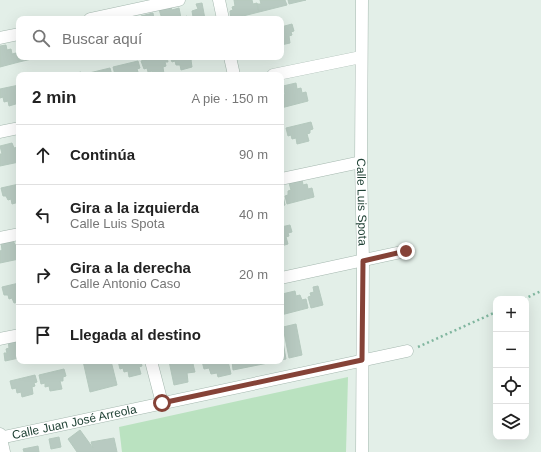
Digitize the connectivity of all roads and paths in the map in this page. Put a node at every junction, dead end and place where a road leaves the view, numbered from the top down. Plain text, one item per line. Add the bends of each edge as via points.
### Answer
1 (179, 0) edge
2 (219, 0) edge
3 (362, 0) edge
4 (104, 16) edge
5 (222, 16) edge
6 (16, 35) edge
7 (0, 38) edge
8 (361, 56) junction
9 (231, 60) edge
10 (233, 72) edge
11 (284, 73) edge
12 (16, 129) edge
13 (0, 132) edge
14 (361, 162) junction
15 (284, 178) edge
16 (16, 235) edge
17 (0, 238) edge
18 (406, 251) dead end
19 (363, 261) junction
20 (284, 277) edge
21 (541, 292) edge
22 (529, 297) edge
23 (493, 313) edge
24 (16, 335) edge
25 (0, 339) edge
26 (410, 350) joint
27 (362, 360) junction
28 (152, 364) edge
29 (162, 403) junction
30 (0, 436) edge
31 (4, 452) edge
32 (362, 452) edge

1 - 4 street
2 - 5 street
3 - 8 street, Calle Luis Spota
6 - 7 street
8 - 11 street
8 - 14 street, Calle Luis Spota
9 - 10 street
12 - 13 street
14 - 15 street
14 - 19 street, Calle Luis Spota
16 - 17 street
18 - 19 street
19 - 20 street
19 - 27 street, Calle Luis Spota
21 - 22 path
23 - 26 path
24 - 25 street
26 - 27 street, Calle Juan José Arreola
27 - 29 street, Calle Juan José Arreola
27 - 32 street, Calle Luis Spota
28 - 29 street
29 - 30 street, Calle Juan José Arreola
30 - 31 street

